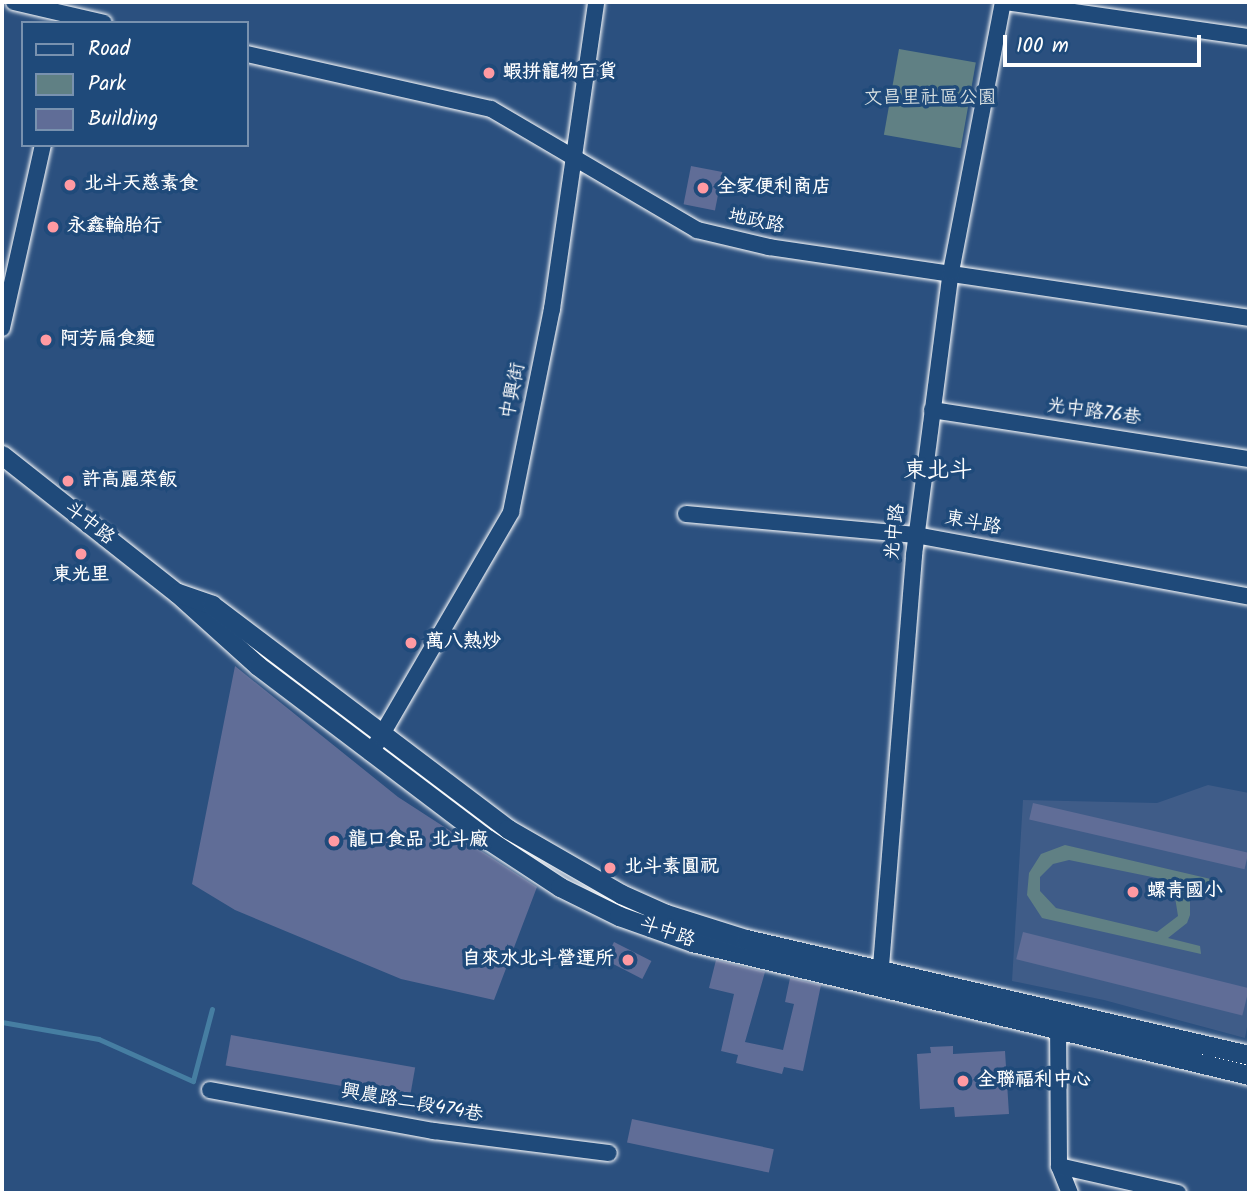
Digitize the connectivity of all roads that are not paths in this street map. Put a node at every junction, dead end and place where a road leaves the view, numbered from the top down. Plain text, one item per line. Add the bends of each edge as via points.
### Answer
1 (15, 2) edge
2 (596, 2) edge
3 (1004, 2) edge
4 (71, 13) edge
5 (97, 21) edge
6 (1249, 37) edge
7 (248, 54) edge
8 (43, 147) edge
9 (570, 159) junction
10 (951, 272) junction
11 (5, 299) edge
12 (1249, 317) edge
13 (2, 328) edge
14 (932, 410) junction
15 (2, 455) edge
16 (1249, 459) edge
17 (686, 514) dead end
18 (916, 535) junction
19 (1249, 597) edge
20 (376, 745) junction
21 (880, 980) junction
22 (1060, 1011) junction
23 (1057, 1030) junction
24 (1249, 1055) edge
25 (1249, 1075) edge
26 (210, 1090) dead end
27 (608, 1153) dead end
28 (1059, 1166) junction
29 (1070, 1193) edge
30 (1178, 1193) edge

1 - 4 street
2 - 9 street, 中興街
3 - 6 street
3 - 10 street, 光中路
4 - 5 street
7 - 9 street, 地政路 via 491,109
8 - 11 street
9 - 10 street, 地政路 via 697,230 769,247
9 - 20 street, 中興街 via 552,309 512,512
10 - 12 street, 地政路
10 - 14 street, 光中路
11 - 13 street
14 - 16 street, 光中路76巷
14 - 18 street, 光中路
15 - 20 main road, 斗中路 via 177,593 258,666
17 - 18 street, 東斗路
18 - 19 street, 東斗路
18 - 21 street, 光中路
20 - 21 main road, 斗中路 via 560,887 619,916
21 - 22 main road, 斗中路
21 - 23 main road, 斗中路
22 - 23 street
22 - 24 main road, 斗中路
23 - 25 main road, 斗中路
23 - 28 street
26 - 27 street, 興農路二段474巷 via 434,1130
28 - 29 street
28 - 30 street

